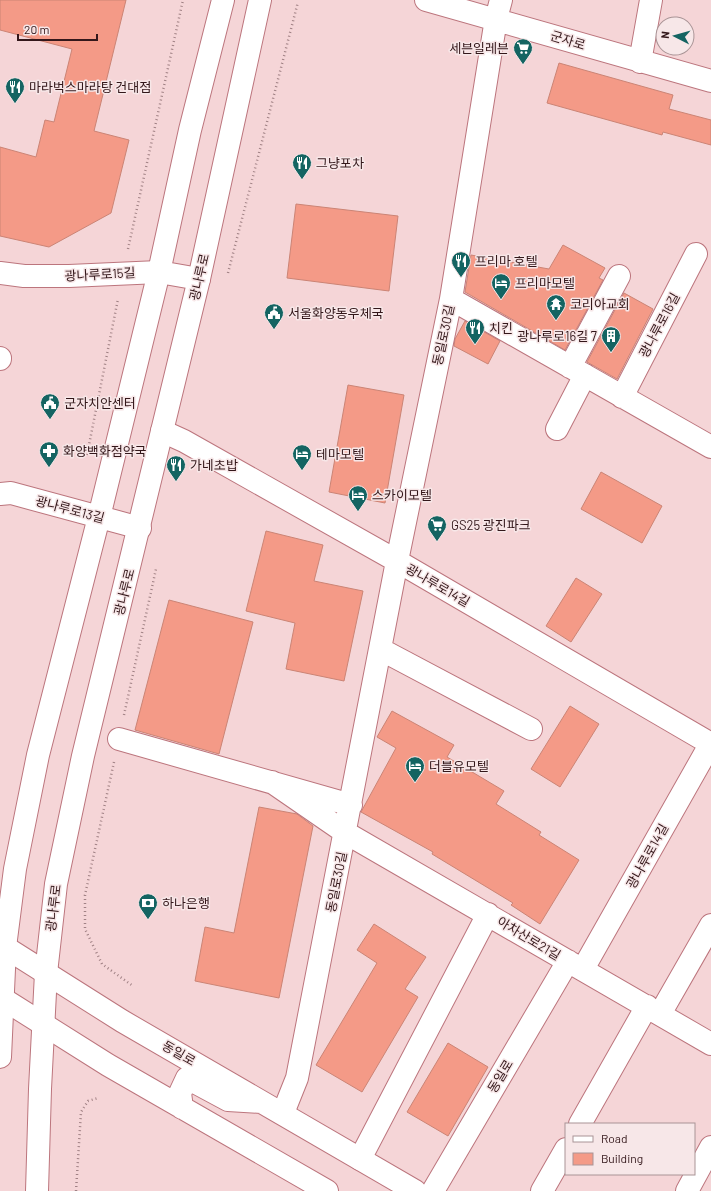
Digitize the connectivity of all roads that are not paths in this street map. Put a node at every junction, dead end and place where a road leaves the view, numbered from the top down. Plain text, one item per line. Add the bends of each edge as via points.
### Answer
1 (223, 0) edge
2 (260, 0) edge
3 (426, 0) edge
4 (651, 0) edge
5 (498, 9) edge
6 (640, 62) junction
7 (711, 81) edge
8 (696, 254) dead end
9 (159, 272) junction
10 (0, 273) edge
11 (619, 276) dead end
12 (199, 279) junction
13 (451, 299) junction
14 (578, 371) junction
15 (622, 397) junction
16 (557, 430) dead end
17 (162, 432) junction
18 (711, 447) edge
19 (0, 494) edge
20 (99, 517) junction
21 (140, 528) junction
22 (397, 561) junction
23 (380, 649) junction
24 (531, 729) dead end
25 (119, 739) dead end
26 (711, 743) edge
27 (272, 782) junction
28 (351, 805) junction
29 (346, 833) junction
30 (488, 914) junction
31 (711, 925) edge
32 (3, 946) edge
33 (576, 965) junction
34 (46, 972) junction
35 (1, 998) edge
36 (654, 1010) junction
37 (43, 1024) junction
38 (711, 1044) edge
39 (0, 1058) edge
40 (264, 1102) junction
41 (182, 1108) junction
42 (283, 1113) junction
43 (581, 1123) edge
44 (711, 1148) edge
45 (565, 1151) edge
46 (360, 1159) junction
47 (37, 1191) edge
48 (326, 1191) edge
49 (415, 1191) edge
50 (433, 1191) edge
51 (542, 1191) edge
52 (687, 1191) edge

1 - 9 street via 190,130
2 - 12 street, 광나루로
3 - 5 street, 군자로
4 - 6 street
5 - 6 street, 군자로
5 - 13 street, 동일로30길
6 - 7 street, 군자로
8 - 15 street, 광나루로16길
9 - 10 street, 광나루로15길 via 69,276
9 - 12 street, 광나루로15길
9 - 20 street
11 - 14 street
12 - 17 street, 광나루로
13 - 14 street
13 - 22 street, 동일로30길
14 - 15 street
14 - 16 street
15 - 18 street
17 - 21 street, 광나루로
17 - 22 street, 광나루로14길 via 184,441
19 - 20 street, 광나루로13길 via 11,493
20 - 21 street, 광나루로13길
20 - 32 street via 38,755 15,869
21 - 34 street, 광나루로 via 83,756 56,884
22 - 23 street, 동일로30길
22 - 26 street, 광나루로14길
23 - 24 street
23 - 28 street, 동일로30길
25 - 27 street
26 - 33 street, 광나루로14길
27 - 28 street
27 - 29 street, 아차산로21길
28 - 29 street, 동일로30길
29 - 30 street, 아차산로21길
29 - 42 street, 동일로30길 via 297,1078
30 - 33 street, 아차산로21길
30 - 46 street
31 - 36 street
32 - 34 street, 동일로
32 - 35 street
33 - 36 street, 아차산로21길
33 - 50 street, 동일로
34 - 37 street, 광나루로
34 - 40 street, 동일로 via 122,1020
35 - 37 street
35 - 39 street
36 - 38 street, 아차산로21길
36 - 43 street
37 - 41 street
37 - 47 street, 광나루로
40 - 41 street via 228,1100 187,1078 180,1092
40 - 42 street, 동일로
41 - 48 street
42 - 46 street, 동일로
44 - 52 street
45 - 51 street
46 - 49 street, 동일로

